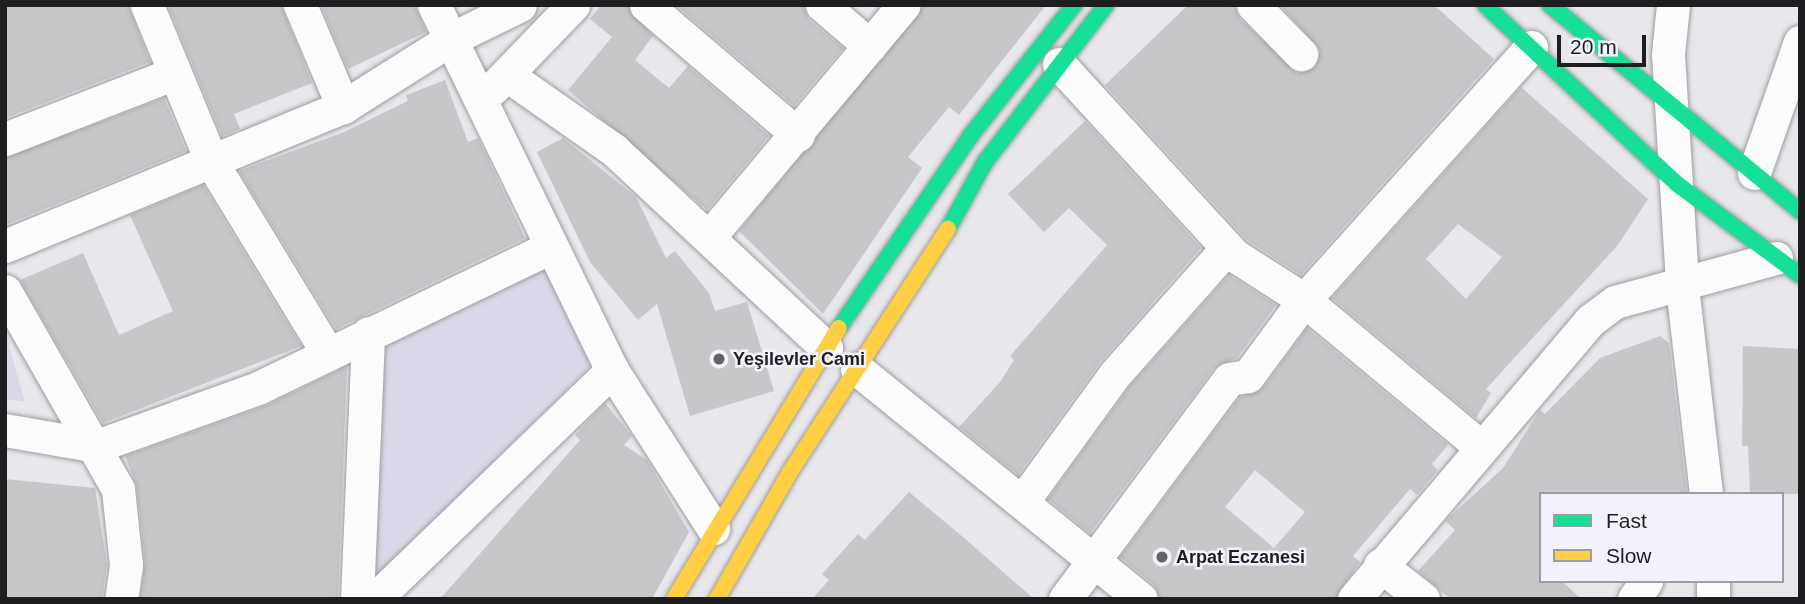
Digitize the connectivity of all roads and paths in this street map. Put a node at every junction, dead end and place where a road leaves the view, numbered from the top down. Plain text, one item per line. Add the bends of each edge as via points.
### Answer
1 (147, 5) edge
2 (300, 5) edge
3 (434, 5) edge
4 (520, 5) edge
5 (573, 5) edge
6 (646, 5) edge
7 (822, 5) edge
8 (904, 5) edge
9 (1074, 5) edge
10 (1106, 5) edge
11 (1253, 5) edge
12 (1485, 5) edge
13 (1550, 5) edge
14 (1673, 5) edge
15 (449, 40) junction
16 (1800, 42) edge
17 (870, 46) junction
18 (1531, 47) junction
19 (1301, 54) dead end
20 (1059, 64) junction
21 (173, 74) junction
22 (507, 75) junction
23 (479, 101) junction
24 (1672, 102) junction
25 (343, 107) junction
26 (798, 135) junction
27 (5, 139) edge
28 (212, 163) junction
29 (1754, 173) junction
30 (1677, 184) junction
31 (1800, 211) edge
32 (709, 237) junction
33 (5, 246) edge
34 (551, 247) junction
35 (1227, 248) junction
36 (1788, 266) edge
37 (1682, 286) junction
38 (5, 291) edge
39 (1304, 300) junction
40 (368, 333) junction
41 (826, 348) junction
42 (327, 352) junction
43 (857, 369) junction
44 (612, 370) junction
45 (5, 430) edge
46 (97, 446) junction
47 (1482, 448) junction
48 (1706, 492) edge
49 (1022, 502) junction
50 (713, 527) junction
51 (1092, 561) junction
52 (1380, 565) junction
53 (1645, 583) edge
54 (121, 599) edge
55 (357, 599) edge
56 (375, 599) edge
57 (674, 599) edge
58 (718, 599) edge
59 (1065, 599) edge
60 (1140, 599) edge
61 (1354, 599) edge
62 (1423, 599) edge
63 (1634, 599) edge

1 - 21 street
2 - 25 street
3 - 15 street
4 - 15 street
5 - 22 street
6 - 26 street
7 - 17 street
8 - 17 street
9 - 41 main road via 971,135
10 - 20 main road
11 - 19 street
12 - 18 main road
13 - 24 main road
14 - 24 street
15 - 23 street
15 - 25 street
16 - 29 street
17 - 26 street
18 - 30 main road
18 - 39 street
20 - 35 street
20 - 43 main road via 985,162
21 - 27 street
21 - 28 street
22 - 23 street
22 - 32 street via 581,123
23 - 34 street
24 - 29 main road
24 - 30 street
25 - 28 street
26 - 32 street
28 - 33 street
28 - 42 street
29 - 31 main road
30 - 36 main road
30 - 37 street
32 - 41 street
34 - 40 street
34 - 44 street
35 - 39 street
35 - 49 street via 1115,374
36 - 37 street
37 - 47 street via 1615,302 1591,320
37 - 48 street
38 - 46 street
39 - 47 street
39 - 51 street via 1248,376 1228,379
40 - 42 street
40 - 55 street
41 - 50 main road
42 - 46 street via 258,388
43 - 49 street
43 - 58 main road
44 - 50 street
44 - 56 street
45 - 46 street
46 - 54 street via 118,489 126,565
47 - 52 street
49 - 51 street
50 - 57 main road
51 - 59 street
51 - 60 street
52 - 61 street
52 - 62 street
53 - 63 street

